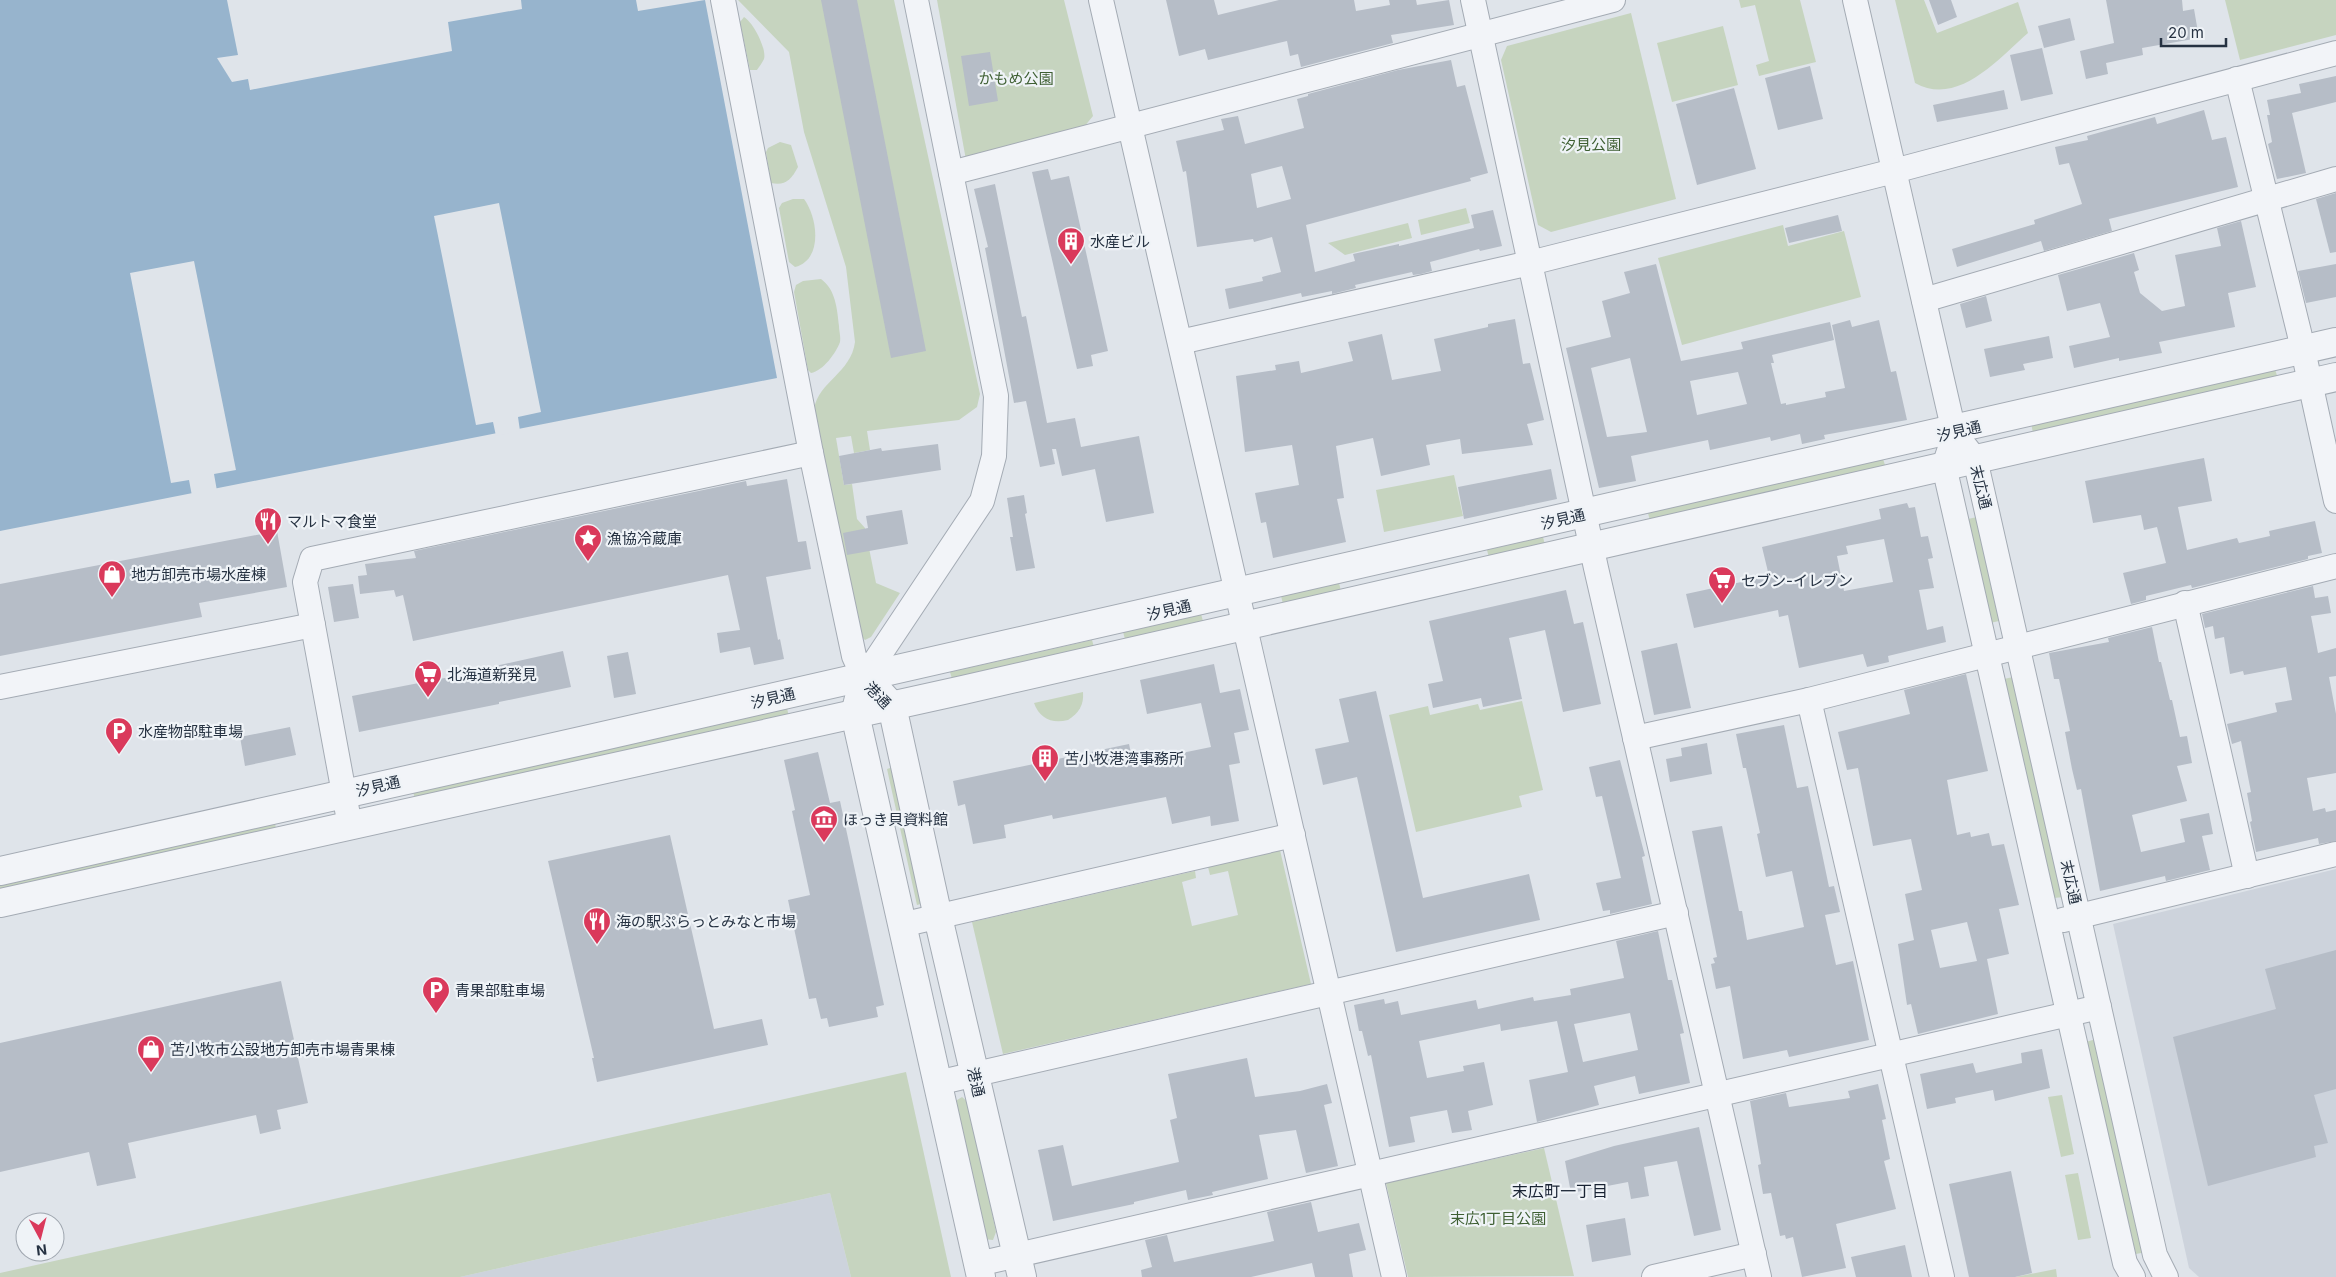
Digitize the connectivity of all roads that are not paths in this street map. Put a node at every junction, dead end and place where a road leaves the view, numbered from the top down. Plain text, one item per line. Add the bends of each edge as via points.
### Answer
1 (723, 0) edge
2 (916, 0) edge
3 (1101, 0) edge
4 (1473, 0) edge
5 (1613, 0) edge
6 (1855, 0) edge
7 (1481, 34) junction
8 (2336, 52) edge
9 (2237, 79) junction
10 (1130, 126) junction
11 (1894, 170) junction
12 (951, 173) junction
13 (2336, 179) edge
14 (2268, 199) junction
15 (1530, 263) junction
16 (1924, 300) junction
17 (1180, 342) junction
18 (2336, 342) edge
19 (2303, 350) junction
20 (2323, 380) edge
21 (1954, 432) junction
22 (811, 453) junction
23 (1975, 459) junction
24 (1944, 466) junction
25 (2336, 501) edge
26 (1585, 515) junction
27 (1591, 546) junction
28 (2336, 566) edge
29 (1238, 595) junction
30 (2185, 603) junction
31 (313, 624) junction
32 (1244, 625) junction
33 (2018, 646) junction
34 (1987, 654) junction
35 (864, 678) junction
36 (0, 687) edge
37 (1809, 700) junction
38 (892, 706) junction
39 (855, 714) junction
40 (1635, 738) junction
41 (344, 794) junction
42 (350, 826) junction
43 (1292, 835) junction
44 (2336, 854) edge
45 (0, 871) edge
46 (2247, 876) junction
47 (0, 903) edge
48 (1676, 913) junction
49 (938, 917) junction
50 (2078, 917) junction
51 (2048, 924) junction
52 (902, 925) junction
53 (1329, 993) junction
54 (2099, 1008) junction
55 (2069, 1014) junction
56 (1891, 1055) junction
57 (974, 1074) junction
58 (937, 1082) junction
59 (1717, 1095) junction
60 (1371, 1175) junction
61 (1754, 1254) junction
62 (1019, 1266) edge
63 (979, 1271) edge
64 (1394, 1277) edge
65 (1654, 1277) edge
66 (1759, 1277) edge
67 (1942, 1277) edge
68 (2133, 1277) edge
69 (2166, 1277) edge

1 - 22 street
2 - 12 street
3 - 10 street
4 - 7 street
5 - 7 street
6 - 11 street
7 - 10 street
7 - 15 street
8 - 9 street
9 - 11 street
9 - 14 street
10 - 12 street
10 - 17 street
11 - 15 street
11 - 16 street
12 - 35 street via 996,396 994,456 982,501
13 - 14 street
14 - 16 street
14 - 19 street
15 - 17 street
15 - 26 street
16 - 21 street
17 - 29 street
18 - 19 street, 汐見通
19 - 20 street
19 - 21 street, 汐見通
20 - 23 street, 汐見通
20 - 25 street
21 - 23 street, 末広通
21 - 24 street, 末広通
21 - 26 street, 汐見通
22 - 31 street via 312,558 305,582
22 - 35 street via 854,656
23 - 24 street, 汐見通
23 - 33 street, 末広通
24 - 27 street, 汐見通
24 - 34 street, 末広通
26 - 27 street
26 - 29 street, 汐見通
27 - 32 street, 汐見通
27 - 40 street
28 - 30 street
29 - 32 street
29 - 35 street, 汐見通
30 - 33 street
30 - 46 street
31 - 36 street
31 - 41 street
32 - 38 street, 汐見通
32 - 43 street
33 - 34 street
33 - 50 street, 末広通
34 - 37 street
34 - 51 street, 末広通
35 - 38 street, 港通
35 - 39 street, 港通
35 - 41 street, 汐見通
37 - 40 street
37 - 56 street
38 - 39 street, 汐見通
38 - 49 street, 港通
39 - 42 street, 汐見通
39 - 52 street, 港通
40 - 48 street
41 - 42 street
41 - 45 street, 汐見通
42 - 47 street, 汐見通
43 - 49 street
43 - 53 street
44 - 46 street
46 - 50 street
48 - 53 street
48 - 59 street
49 - 52 street
49 - 57 street, 港通
50 - 51 street
50 - 54 street, 末広通
51 - 55 street, 末広通
52 - 58 street, 港通
53 - 57 street
53 - 60 street
54 - 55 street
54 - 69 street, 末広通 via 2155,1255
55 - 56 street
55 - 68 street, 末広通 via 2126,1263
56 - 59 street
56 - 67 street
57 - 58 street
57 - 62 street, 港通
58 - 63 street, 港通
59 - 60 street
59 - 61 street
60 - 62 street
60 - 64 street
61 - 65 street
61 - 66 street
62 - 63 street

